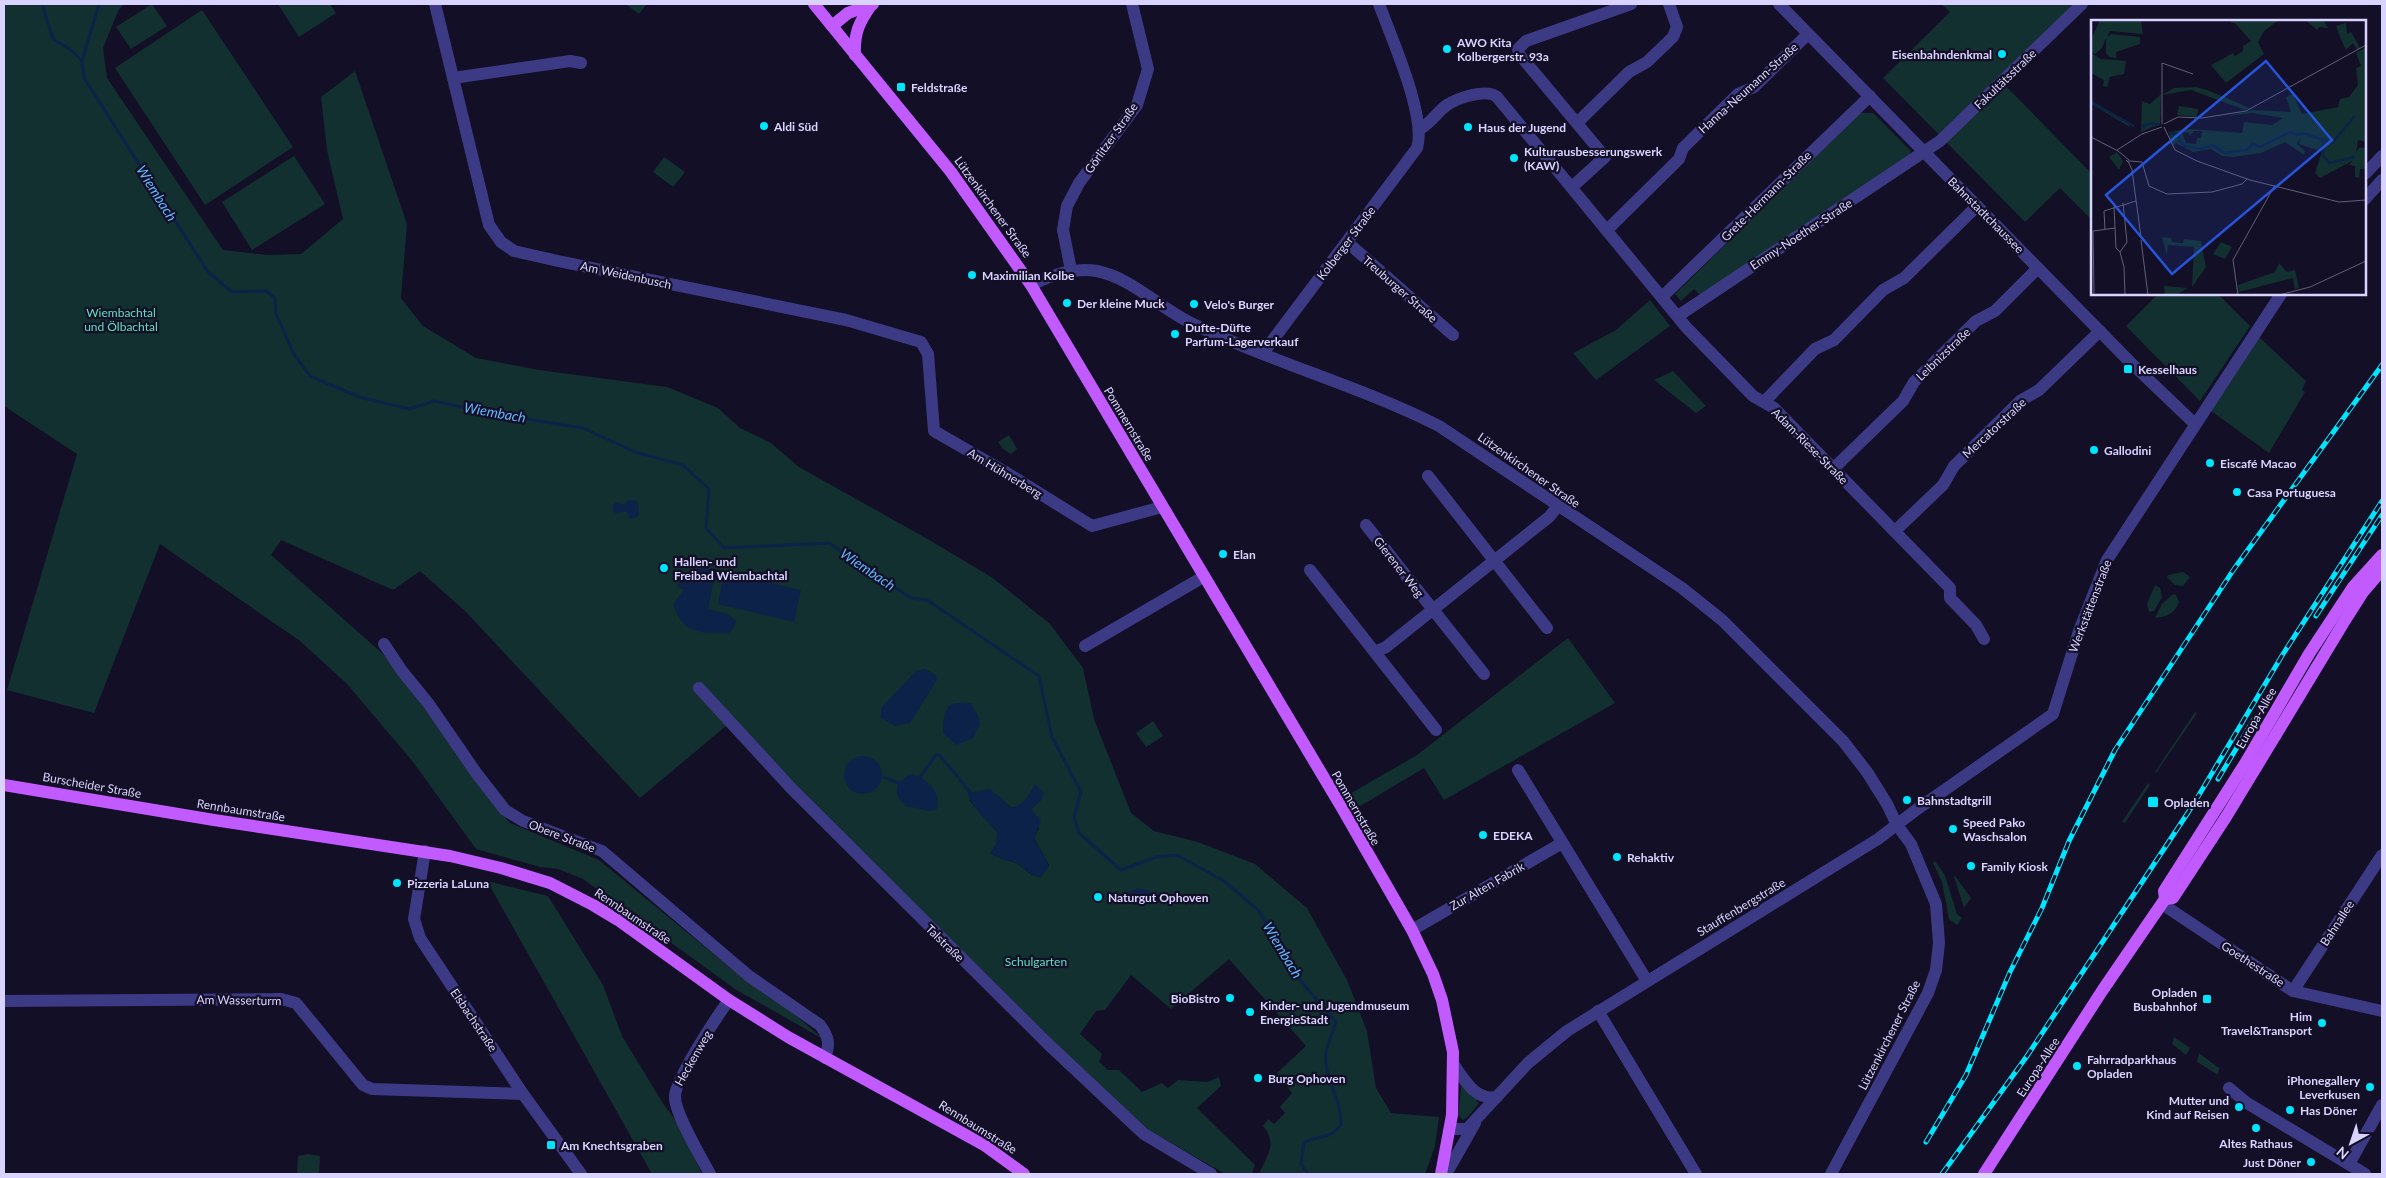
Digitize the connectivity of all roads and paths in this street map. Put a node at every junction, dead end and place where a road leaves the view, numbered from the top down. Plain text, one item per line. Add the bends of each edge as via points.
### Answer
1 (435, 4) edge
2 (814, 4) edge
3 (873, 4) edge
4 (1132, 4) edge
5 (1379, 4) edge
6 (1631, 4) edge
7 (1669, 4) edge
8 (1779, 4) edge
9 (2082, 4) edge
10 (832, 26) junction
11 (1808, 34) junction
12 (855, 55) junction
13 (582, 63) dead end
14 (452, 78) junction
15 (1870, 96) junction
16 (1577, 123) junction
17 (1420, 129) junction
18 (1925, 153) junction
19 (2382, 156) edge
20 (2366, 173) edge
21 (2382, 180) edge
22 (1572, 186) junction
23 (2366, 198) edge
24 (1977, 206) junction
25 (1607, 230) junction
26 (1347, 242) junction
27 (2038, 268) junction
28 (1071, 270) junction
29 (1031, 285) junction
30 (2280, 295) edge
31 (1662, 297) junction
32 (1678, 316) junction
33 (2100, 330) junction
34 (1453, 335) dead end
35 (921, 342) joint
36 (1263, 353) junction
37 (1764, 402) junction
38 (2195, 424) junction
39 (1834, 468) junction
40 (1428, 476) dead end
41 (1558, 506) junction
42 (1162, 507) junction
43 (1366, 525) dead end
44 (1895, 531) junction
45 (2382, 555) edge
46 (1493, 561) junction
47 (1310, 570) dead end
48 (2382, 570) edge
49 (1203, 577) junction
50 (1432, 610) junction
51 (1547, 628) dead end
52 (1984, 640) dead end
53 (384, 644) dead end
54 (1085, 646) dead end
55 (1374, 652) junction
56 (1484, 674) dead end
57 (699, 688) dead end
58 (1436, 730) dead end
59 (1518, 770) dead end
60 (4, 785) edge
61 (176, 814) joint
62 (1897, 826) junction
63 (1562, 843) junction
64 (425, 851) junction
65 (2382, 855) edge
66 (2163, 902) junction
67 (1412, 930) junction
68 (1647, 981) junction
69 (2293, 991) junction
70 (729, 1000) junction
71 (4, 1001) edge
72 (1598, 1011) junction
73 (2382, 1011) edge
74 (825, 1058) junction
75 (1454, 1065) junction
76 (2229, 1088) dead end
77 (523, 1094) junction
78 (1498, 1097) junction
79 (2382, 1105) edge
80 (1476, 1120) junction
81 (1450, 1130) junction
82 (2349, 1164) junction
83 (581, 1174) edge
84 (710, 1174) edge
85 (1024, 1174) edge
86 (1210, 1174) edge
87 (1441, 1174) edge
88 (1446, 1174) edge
89 (1696, 1174) edge
90 (1831, 1174) edge
91 (1984, 1174) edge
92 (2365, 1174) edge

1 - 14 street, Am Weidenbusch
2 - 10 main road, Lützenkirchener Straße
3 - 10 main road via 848,13
3 - 12 main road via 857,28
4 - 28 street, Görlitzer Straße via 1148,69 1137,105 1079,183 1067,206 1063,230
5 - 17 street, Kolberger Straße
6 - 16 street via 1519,45 1519,54
7 - 16 street via 1677,27 1673,37 1647,62 1629,72
8 - 11 street, Bahnstadtchaussee
9 - 18 street, Fakultätsstraße
10 - 12 main road, Lützenkirchener Straße
11 - 15 street, Bahnstadtchaussee
11 - 25 street, Hanna-Neumann-Straße via 1754,87 1738,94 1683,148 1679,160
12 - 29 main road, Lützenkirchener Straße via 951,172
13 - 14 street via 570,61
14 - 35 street, Am Weidenbusch via 489,225 501,242 514,250 846,320
15 - 18 street, Bahnstadtchaussee
15 - 31 street, Grete-Hermann-Straße
16 - 22 street via 1605,158
17 - 22 street via 1447,105 1490,92
17 - 26 street, Kolberger Straße via 1417,148
18 - 24 street, Bahnstadtchaussee
18 - 32 street, Emmy-Noether-Straße
19 - 20 street
21 - 23 street
22 - 25 street, Adam-Riese-Straße
24 - 27 street, Bahnstadtchaussee
24 - 37 street via 1904,278 1883,290 1834,340 1815,349
25 - 31 street, Adam-Riese-Straße
26 - 34 street, Treuburger Straße
26 - 36 street, Kolberger Straße
27 - 33 street, Bahnstadtchaussee
27 - 39 street, Leibnizstraße via 1995,312 1976,321 1914,382 1903,401
28 - 29 street, Lützenkirchener Straße
28 - 36 street, Lützenkirchener Straße via 1108,275 1193,324
29 - 42 main road, Pommernstraße
30 - 38 street, Werkstättenstraße
31 - 32 street, Adam-Riese-Straße
32 - 37 street, Adam-Riese-Straße via 1753,396
33 - 38 street, Bahnstadtchaussee
33 - 44 street, Mercatorstraße via 2039,390 2020,401 1954,466 1944,485
35 - 42 street, Am Hühnerberg via 928,354 934,431 1092,526
36 - 41 street, Lützenkirchener Straße via 1403,408 1439,426
37 - 39 street, Adam-Riese-Straße
38 - 62 street, Werkstättenstraße via 2107,560 2076,638 2053,714
39 - 44 street, Adam-Riese-Straße
40 - 46 street
41 - 46 street, Gierener Weg via 1549,517
41 - 62 street, Lützenkirchener Straße via 1673,581 1722,620 1843,740 1887,804
42 - 49 main road, Pommernstraße
43 - 50 street, Gierener Weg
44 - 52 street, Adam-Riese-Straße via 1950,588 1950,598 1976,625
45 - 66 main road, Europa-Allee via 2353,587 2309,654 2241,770 2164,891
46 - 50 street, Gierener Weg
46 - 51 street
47 - 55 street
48 - 66 main road, Europa-Allee via 2344,622 2173,898
49 - 54 street
49 - 67 main road, Pommernstraße
50 - 55 street, Gierener Weg via 1386,647
50 - 56 street, Gierener Weg
53 - 74 street, Obere Straße via 505,810 523,821 602,852 749,976 820,1025 830,1046
55 - 58 street
57 - 86 street, Talstraße via 791,788 1047,1043 1144,1134
59 - 63 street
60 - 61 main road, Burscheider Straße
61 - 64 main road, Rennbaumstraße
62 - 68 street, Stauffenbergstraße
62 - 90 street, Lützenkirchener Straße via 1911,844 1936,904 1939,933 1936,970 1928,993
63 - 67 street, Zur Alten Fabrik
63 - 68 street
64 - 70 main road, Rennbaumstraße via 501,868 564,889 602,910
64 - 77 street, Elsbachstraße via 414,919 416,930
65 - 69 street, Bahnallee
66 - 69 street, Goethestraße
66 - 91 main road, Europa-Allee
67 - 75 main road, Pommernstraße via 1442,1000
68 - 72 street, Stauffenbergstraße
69 - 73 street, Goethestraße
70 - 74 main road, Rennbaumstraße
70 - 84 street, Heckenweg via 675,1091 678,1110
71 - 77 street, Am Wasserturm via 281,999 296,1003 363,1085 372,1089
72 - 78 street, Stauffenbergstraße via 1550,1044
72 - 89 street
74 - 85 main road, Rennbaumstraße via 984,1145
75 - 78 street via 1477,1094 1483,1098
75 - 81 main road
76 - 82 street via 2247,1103
77 - 83 street, Elsbachstraße
78 - 80 street, Stauffenbergstraße
79 - 82 street
80 - 81 street, Stauffenbergstraße via 1467,1129
80 - 88 street, Stauffenbergstraße
81 - 87 main road
82 - 92 street

